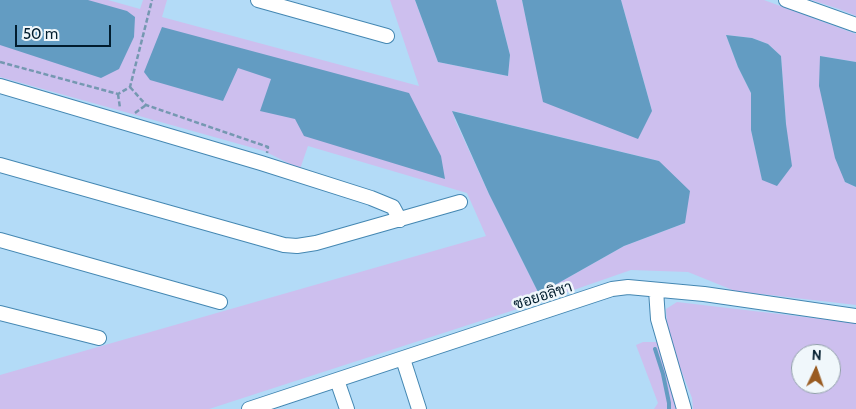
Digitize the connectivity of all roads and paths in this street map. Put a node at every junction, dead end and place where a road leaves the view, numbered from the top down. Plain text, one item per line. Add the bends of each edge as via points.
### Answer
1 (152, 0) edge
2 (258, 0) edge
3 (786, 0) edge
4 (856, 25) edge
5 (387, 36) dead end
6 (0, 62) edge
7 (0, 86) edge
8 (130, 87) junction
9 (0, 164) edge
10 (266, 164) junction
11 (460, 202) dead end
12 (400, 220) junction
13 (0, 240) edge
14 (656, 290) junction
15 (220, 302) dead end
16 (0, 313) edge
17 (856, 316) edge
18 (99, 338) dead end
19 (403, 359) junction
20 (337, 380) junction
21 (275, 405) edge
22 (249, 409) edge
23 (347, 409) edge
24 (419, 409) edge
25 (684, 409) edge

1 - 8 path
2 - 5 street
3 - 4 street
6 - 8 path via 118,94
7 - 10 street
8 - 10 path via 146,105 268,148
9 - 12 street via 284,245 316,243
10 - 12 street via 393,207
11 - 12 street
13 - 15 street
14 - 17 street, ซอยอลิชา
14 - 19 street, ซอยอลิชา via 612,289
14 - 25 street via 658,319
16 - 18 street
19 - 20 street, ซอยอลิชา
19 - 24 street
20 - 21 street, ซอยอลิชา
20 - 23 street
21 - 22 street, ซอยอลิชา

